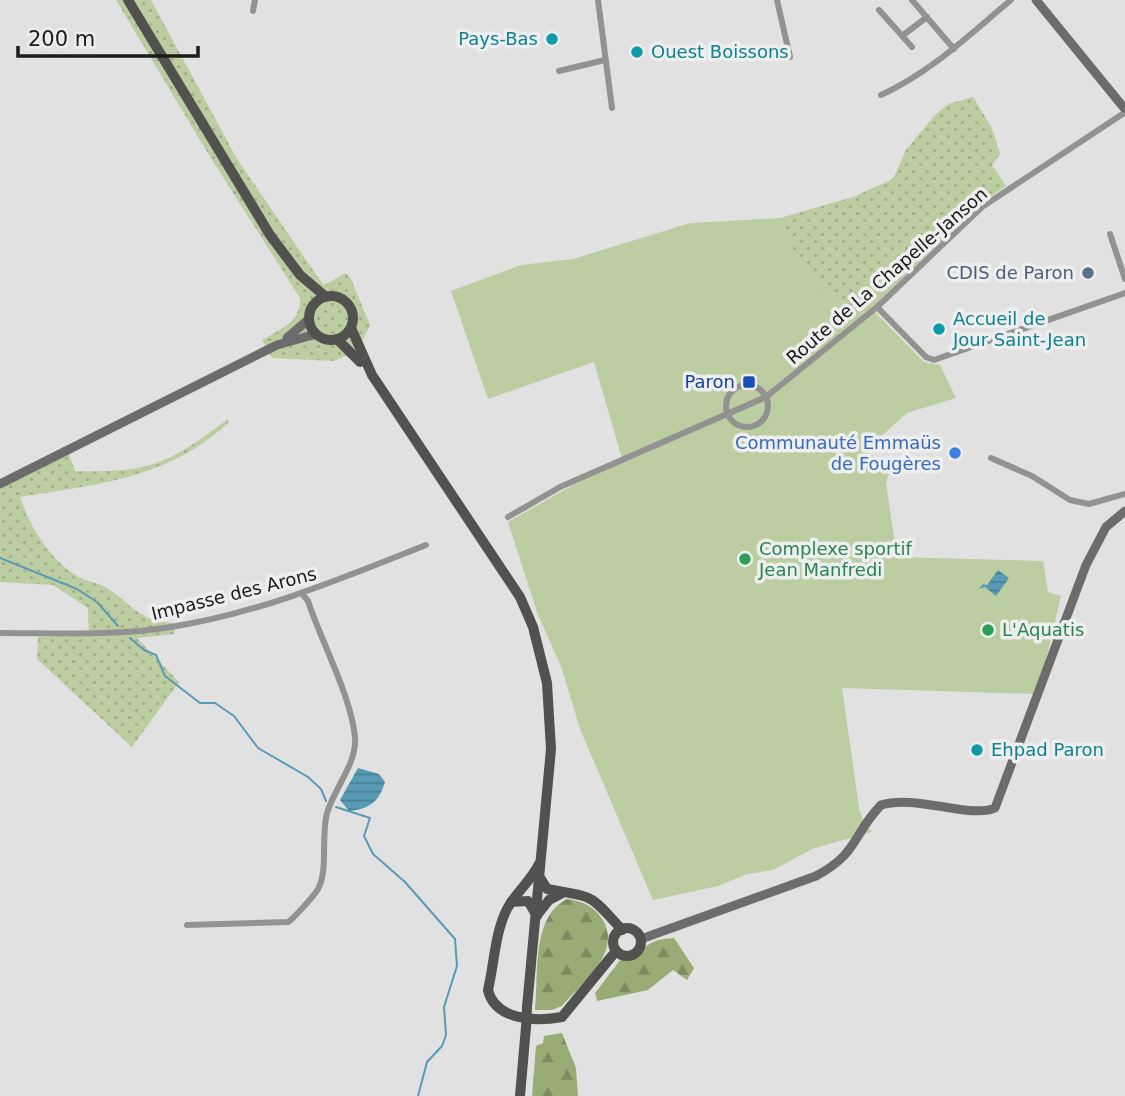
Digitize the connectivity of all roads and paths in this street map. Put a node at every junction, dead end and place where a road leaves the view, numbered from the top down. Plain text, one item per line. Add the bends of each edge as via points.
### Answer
1 (128, 0) edge
2 (255, 0) edge
3 (598, 0) edge
4 (777, 0) edge
5 (912, 0) edge
6 (1011, 0) edge
7 (1036, 0) edge
8 (1043, 0) edge
9 (879, 10) dead end
10 (254, 11) dead end
11 (927, 17) junction
12 (902, 36) junction
13 (912, 47) dead end
14 (954, 49) junction
15 (790, 57) dead end
16 (606, 60) junction
17 (559, 71) dead end
18 (881, 94) dead end
19 (1125, 98) edge
20 (612, 108) dead end
21 (1125, 111) edge
22 (1110, 234) dead end
23 (300, 275) junction
24 (1125, 279) edge
25 (1125, 293) edge
26 (326, 297) junction
27 (313, 306) junction
28 (877, 306) junction
29 (309, 319) junction
30 (351, 328) junction
31 (316, 334) junction
32 (337, 339) junction
33 (277, 345) junction
34 (372, 375) junction
35 (766, 397) junction
36 (728, 414) junction
37 (991, 458) dead end
38 (0, 484) edge
39 (1125, 494) edge
40 (1125, 510) edge
41 (508, 517) dead end
42 (426, 545) dead end
43 (303, 594) junction
44 (0, 633) edge
45 (542, 857) junction
46 (541, 879) junction
47 (564, 892) junction
48 (511, 902) junction
49 (537, 916) junction
50 (187, 925) dead end
51 (622, 930) junction
52 (640, 939) junction
53 (616, 951) junction
54 (520, 1096) edge

1 - 23 main road
2 - 10 street
3 - 16 street
4 - 15 street
5 - 11 street
6 - 14 street
7 - 21 street
8 - 19 street
9 - 12 street
11 - 12 street
11 - 14 street
12 - 13 street
14 - 18 street
16 - 17 street
16 - 20 street
21 - 28 street, Route de La Chapelle-Janson via 982,207
22 - 24 street
23 - 26 main road
23 - 27 main road
25 - 28 street via 934,360
26 - 27 main road
26 - 30 main road via 337,297 350,306
27 - 29 main road
28 - 35 street, Route de La Chapelle-Janson
29 - 31 main road
29 - 33 street
30 - 32 main road
30 - 34 main road
31 - 32 main road via 326,340
31 - 33 street
32 - 34 main road
33 - 38 street
34 - 45 main road via 500,563 533,627 550,715
35 - 36 street, Route de La Chapelle-Janson
35 - 36 street via 764,418 752,426 738,424
35 - 36 street via 751,385 738,386 726,401
36 - 41 street, Route de La Chapelle-Janson via 560,487
37 - 39 street via 1070,500 1089,504
40 - 52 street via 1106,527 1086,565 995,808 911,802 881,805 849,854 836,865
42 - 43 street, Impasse des Arons
43 - 44 street, Impasse des Arons via 173,627 121,633
43 - 50 street via 341,689 356,743 325,822 320,886 288,922
45 - 46 main road
45 - 48 main road
46 - 47 main road via 547,889
46 - 49 main road
47 - 49 main road via 549,900
47 - 51 main road via 593,898
48 - 49 main road via 528,901
48 - 53 main road via 488,990 500,1013 548,1020 562,1017
49 - 54 main road, bridge
51 - 52 main road via 635,931
51 - 53 main road via 614,939
52 - 53 main road via 640,948 633,955

